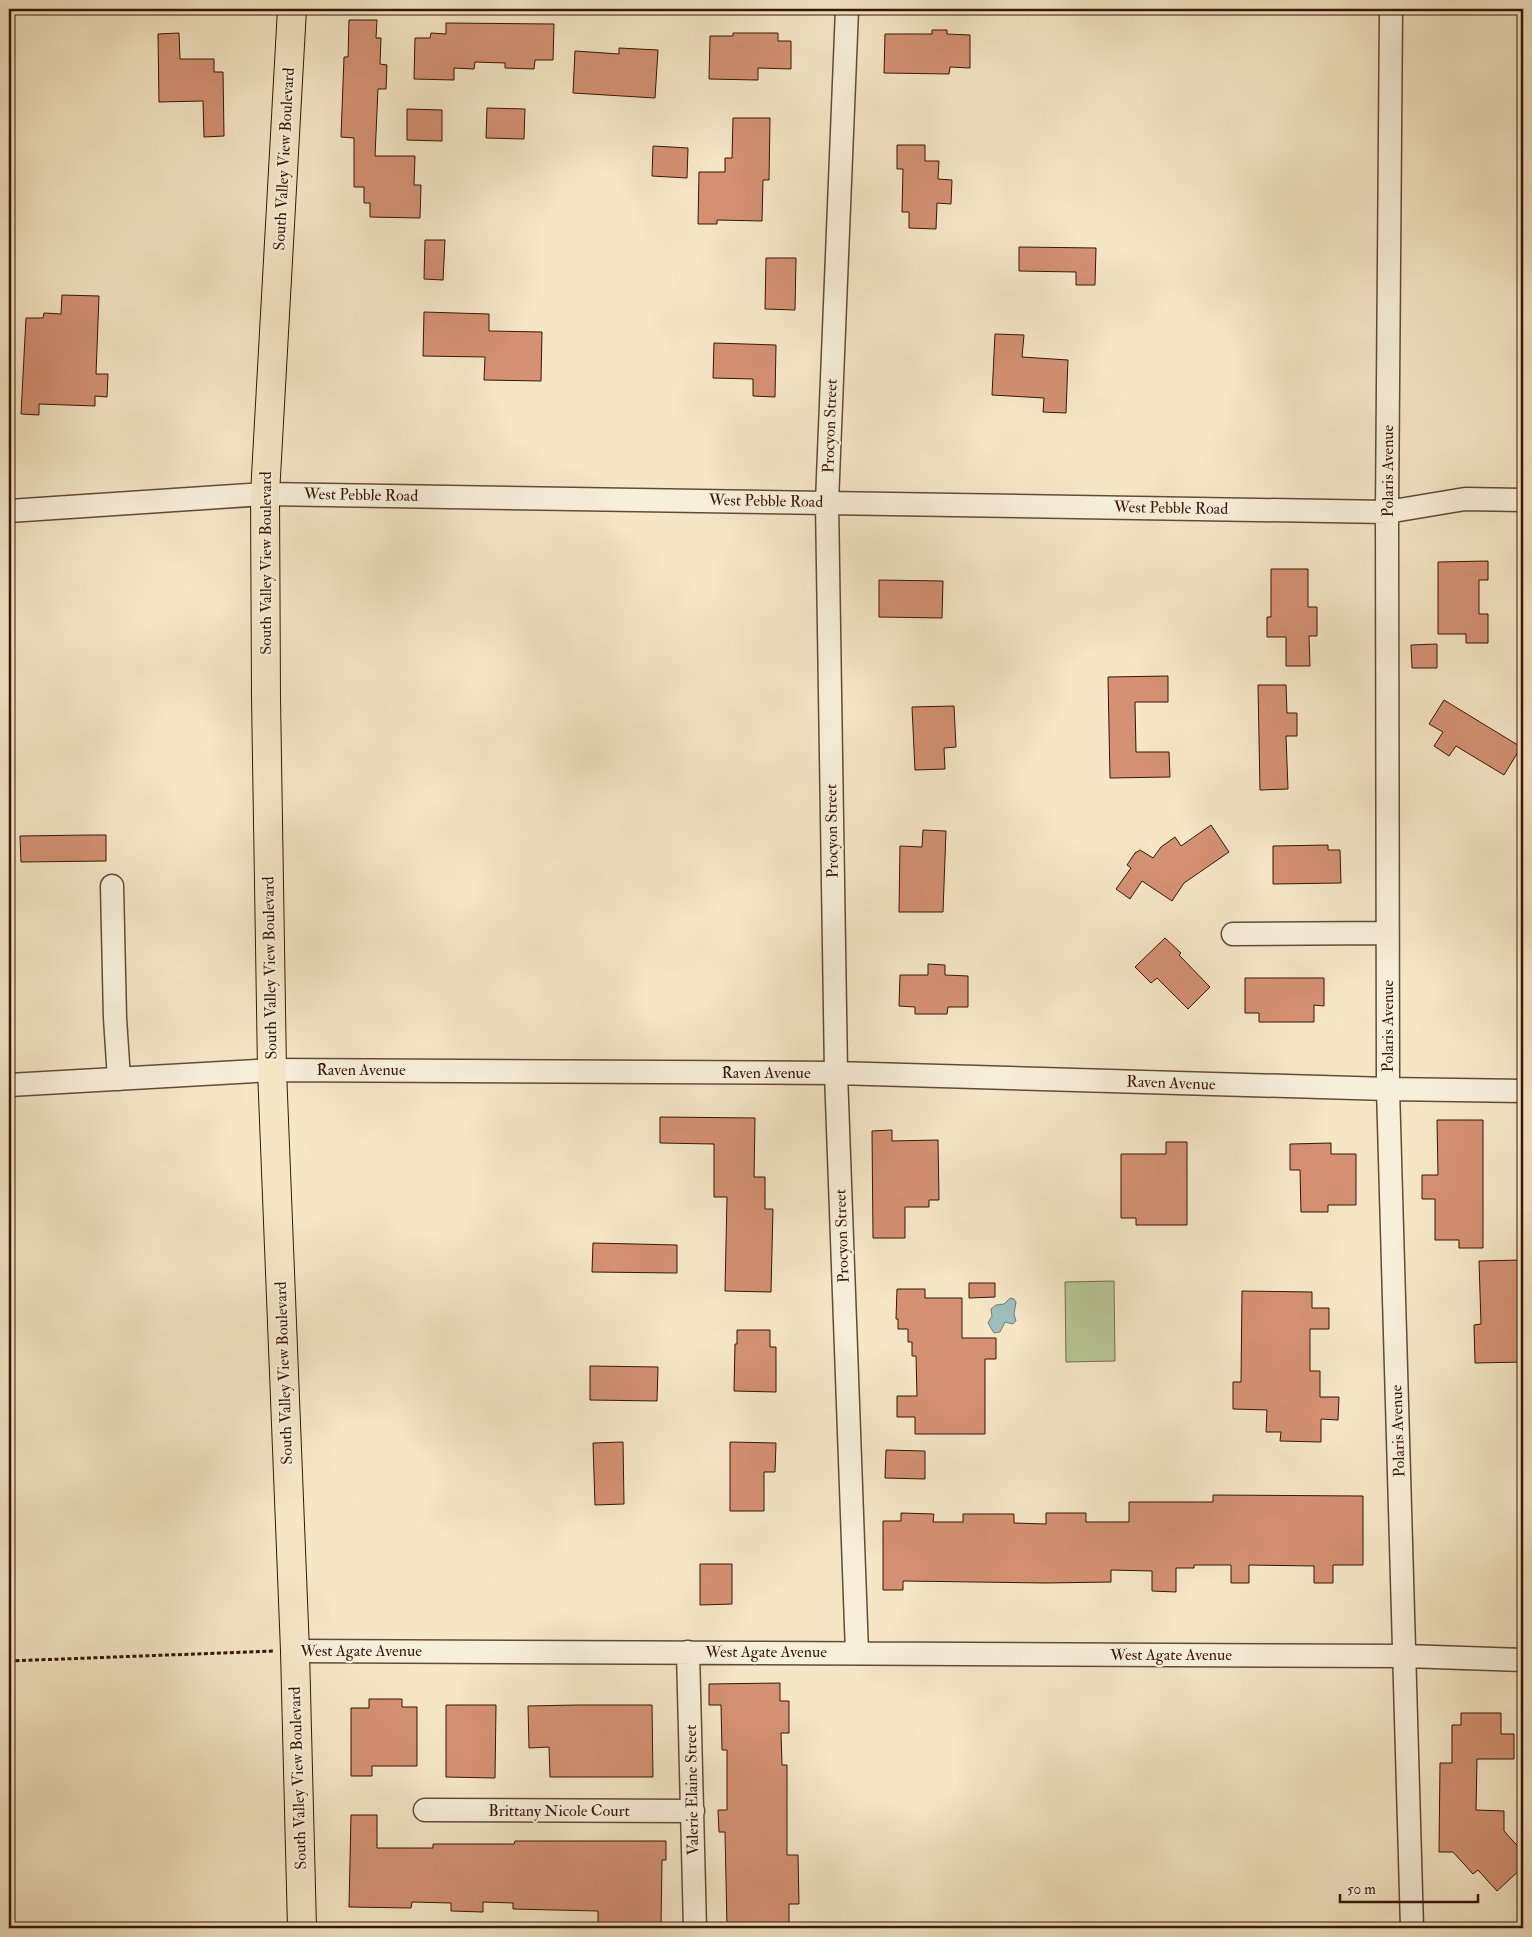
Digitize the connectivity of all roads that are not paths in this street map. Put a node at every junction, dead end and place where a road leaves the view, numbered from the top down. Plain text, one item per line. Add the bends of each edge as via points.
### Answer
1 (292, 9) edge
2 (847, 9) edge
3 (1391, 9) edge
4 (265, 494) junction
5 (1523, 500) edge
6 (827, 502) junction
7 (9, 511) edge
8 (1387, 512) junction
9 (112, 886) dead end
10 (1387, 933) junction
11 (1233, 934) dead end
12 (272, 1070) junction
13 (836, 1073) junction
14 (119, 1079) junction
15 (9, 1085) edge
16 (1388, 1089) junction
17 (1523, 1091) edge
18 (295, 1651) junction
19 (688, 1652) junction
20 (856, 1653) junction
21 (1405, 1656) junction
22 (1523, 1660) edge
23 (425, 1810) dead end
24 (693, 1812) junction
25 (302, 1928) edge
26 (696, 1928) edge
27 (1412, 1928) edge

1 - 4 main road, South Valley View Boulevard
2 - 6 street, Procyon Street
3 - 8 street, Polaris Avenue
4 - 6 street, West Pebble Road
4 - 7 street, West Pebble Road
4 - 12 main road, South Valley View Boulevard
5 - 8 street, West Pebble Road via 1465,499
6 - 8 street, West Pebble Road
6 - 13 street, Procyon Street
8 - 10 street, Polaris Avenue
9 - 14 street
10 - 11 street
10 - 16 street, Polaris Avenue
12 - 13 street, Raven Avenue
12 - 14 street, Raven Avenue
12 - 18 main road, South Valley View Boulevard
13 - 16 street, Raven Avenue
13 - 20 street, Procyon Street
14 - 15 street, Raven Avenue
16 - 17 street, Raven Avenue
16 - 21 street, Polaris Avenue
18 - 19 street, West Agate Avenue
18 - 25 main road, South Valley View Boulevard
19 - 20 street, West Agate Avenue
19 - 24 street, Valerie Elaine Street
20 - 21 street, West Agate Avenue
21 - 22 street, West Agate Avenue
21 - 27 street, Polaris Avenue
23 - 24 street, Brittany Nicole Court
24 - 26 street, Valerie Elaine Street

